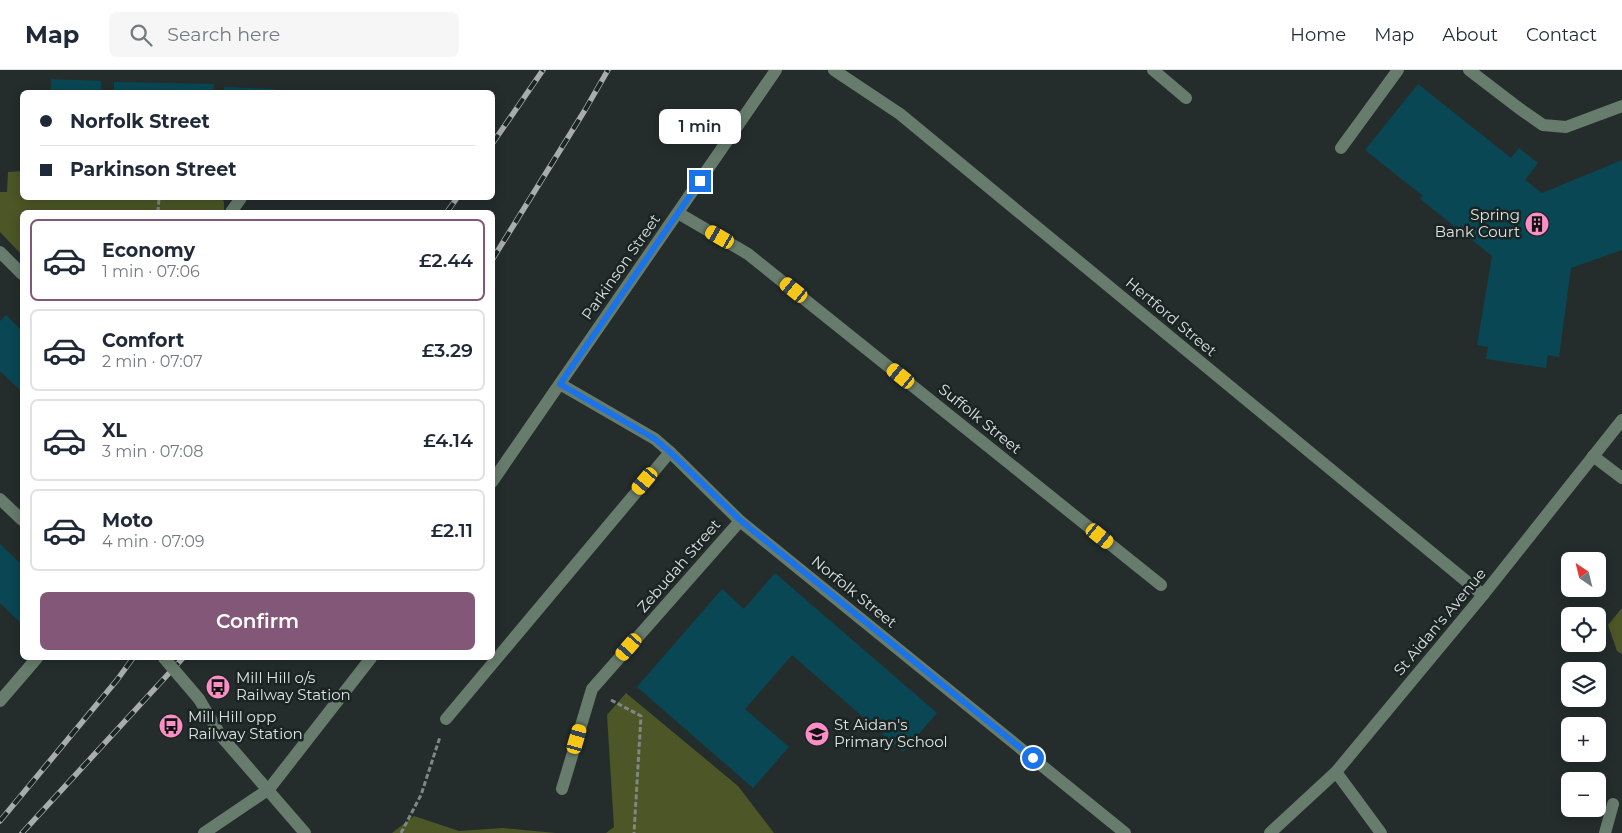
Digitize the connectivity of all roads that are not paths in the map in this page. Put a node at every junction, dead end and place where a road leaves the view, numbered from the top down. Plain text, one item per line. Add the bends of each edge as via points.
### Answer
1 (776, 70) edge
2 (834, 70) edge
3 (1153, 70) edge
4 (1398, 70) edge
5 (1469, 70) edge
6 (1186, 98) dead end
7 (1622, 106) edge
8 (1341, 148) dead end
9 (678, 213) junction
10 (0, 252) edge
11 (20, 272) edge
12 (560, 384) junction
13 (1622, 420) edge
14 (670, 452) junction
15 (1593, 456) junction
16 (495, 478) edge
17 (1622, 478) edge
18 (0, 499) edge
19 (20, 518) edge
20 (740, 520) junction
21 (1161, 586) dead end
22 (1483, 595) junction
23 (35, 660) edge
24 (166, 660) edge
25 (369, 660) edge
26 (0, 701) edge
27 (446, 719) road end
28 (1336, 772) junction
29 (562, 789) dead end
30 (269, 790) junction
31 (1613, 804) dead end
32 (204, 833) edge
33 (305, 833) edge
34 (1125, 833) edge
35 (1270, 833) edge
36 (1380, 833) edge
37 (1605, 833) edge

1 - 9 street, Parkinson Street
2 - 22 street, Hertford Street via 900,114
3 - 6 street
4 - 8 street
5 - 7 street via 1543,124 1566,127
9 - 12 street, Parkinson Street
9 - 21 street, Suffolk Street via 748,254
10 - 11 street
12 - 14 street, Norfolk Street via 655,439
12 - 16 street, Parkinson Street
13 - 15 street, St Aidan's Avenue
14 - 20 street, Norfolk Street
14 - 27 street
15 - 17 street
15 - 22 street, St Aidan's Avenue
18 - 19 street
20 - 29 street, Zebudah Street via 592,689
20 - 34 street, Norfolk Street
22 - 28 street, St Aidan's Avenue
23 - 26 street
24 - 30 street, bridge via 199,699 221,736
25 - 30 street
28 - 35 street, St Aidan's Avenue
28 - 36 street
30 - 32 street
30 - 33 street
31 - 37 street

